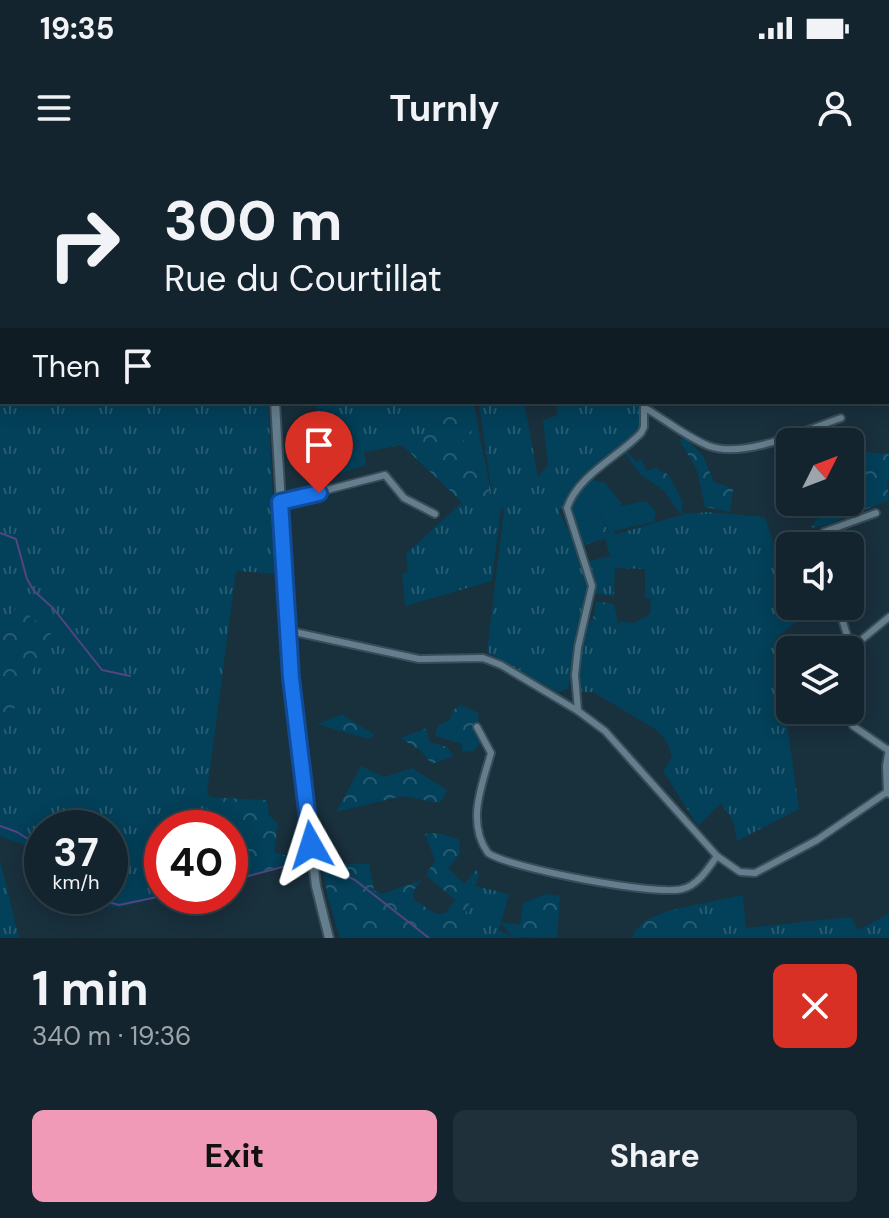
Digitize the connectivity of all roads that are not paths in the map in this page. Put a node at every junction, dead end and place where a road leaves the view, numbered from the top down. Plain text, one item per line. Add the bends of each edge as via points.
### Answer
1 (275, 404) edge
2 (645, 405) edge
3 (841, 418) dead end
4 (280, 502) junction
5 (876, 513) dead end
6 (435, 514) dead end
7 (824, 532) edge
8 (889, 617) edge
9 (290, 631) junction
10 (864, 638) edge
11 (578, 711) junction
12 (852, 724) edge
13 (477, 727) dead end
14 (888, 749) edge
15 (888, 793) edge
16 (717, 856) junction
17 (329, 938) edge

1 - 4 street
2 - 3 street via 694,438 729,450
2 - 11 street via 641,433 587,480 567,508 591,579 575,675
4 - 6 street via 385,475 404,498
4 - 9 street
5 - 7 street
8 - 10 street
9 - 11 street via 419,659 483,658
9 - 17 street via 316,886
11 - 16 street via 615,742
12 - 14 street
13 - 16 street via 491,753 476,815 491,856 613,885 669,891 691,885
14 - 15 street
15 - 16 street via 755,873 740,872

